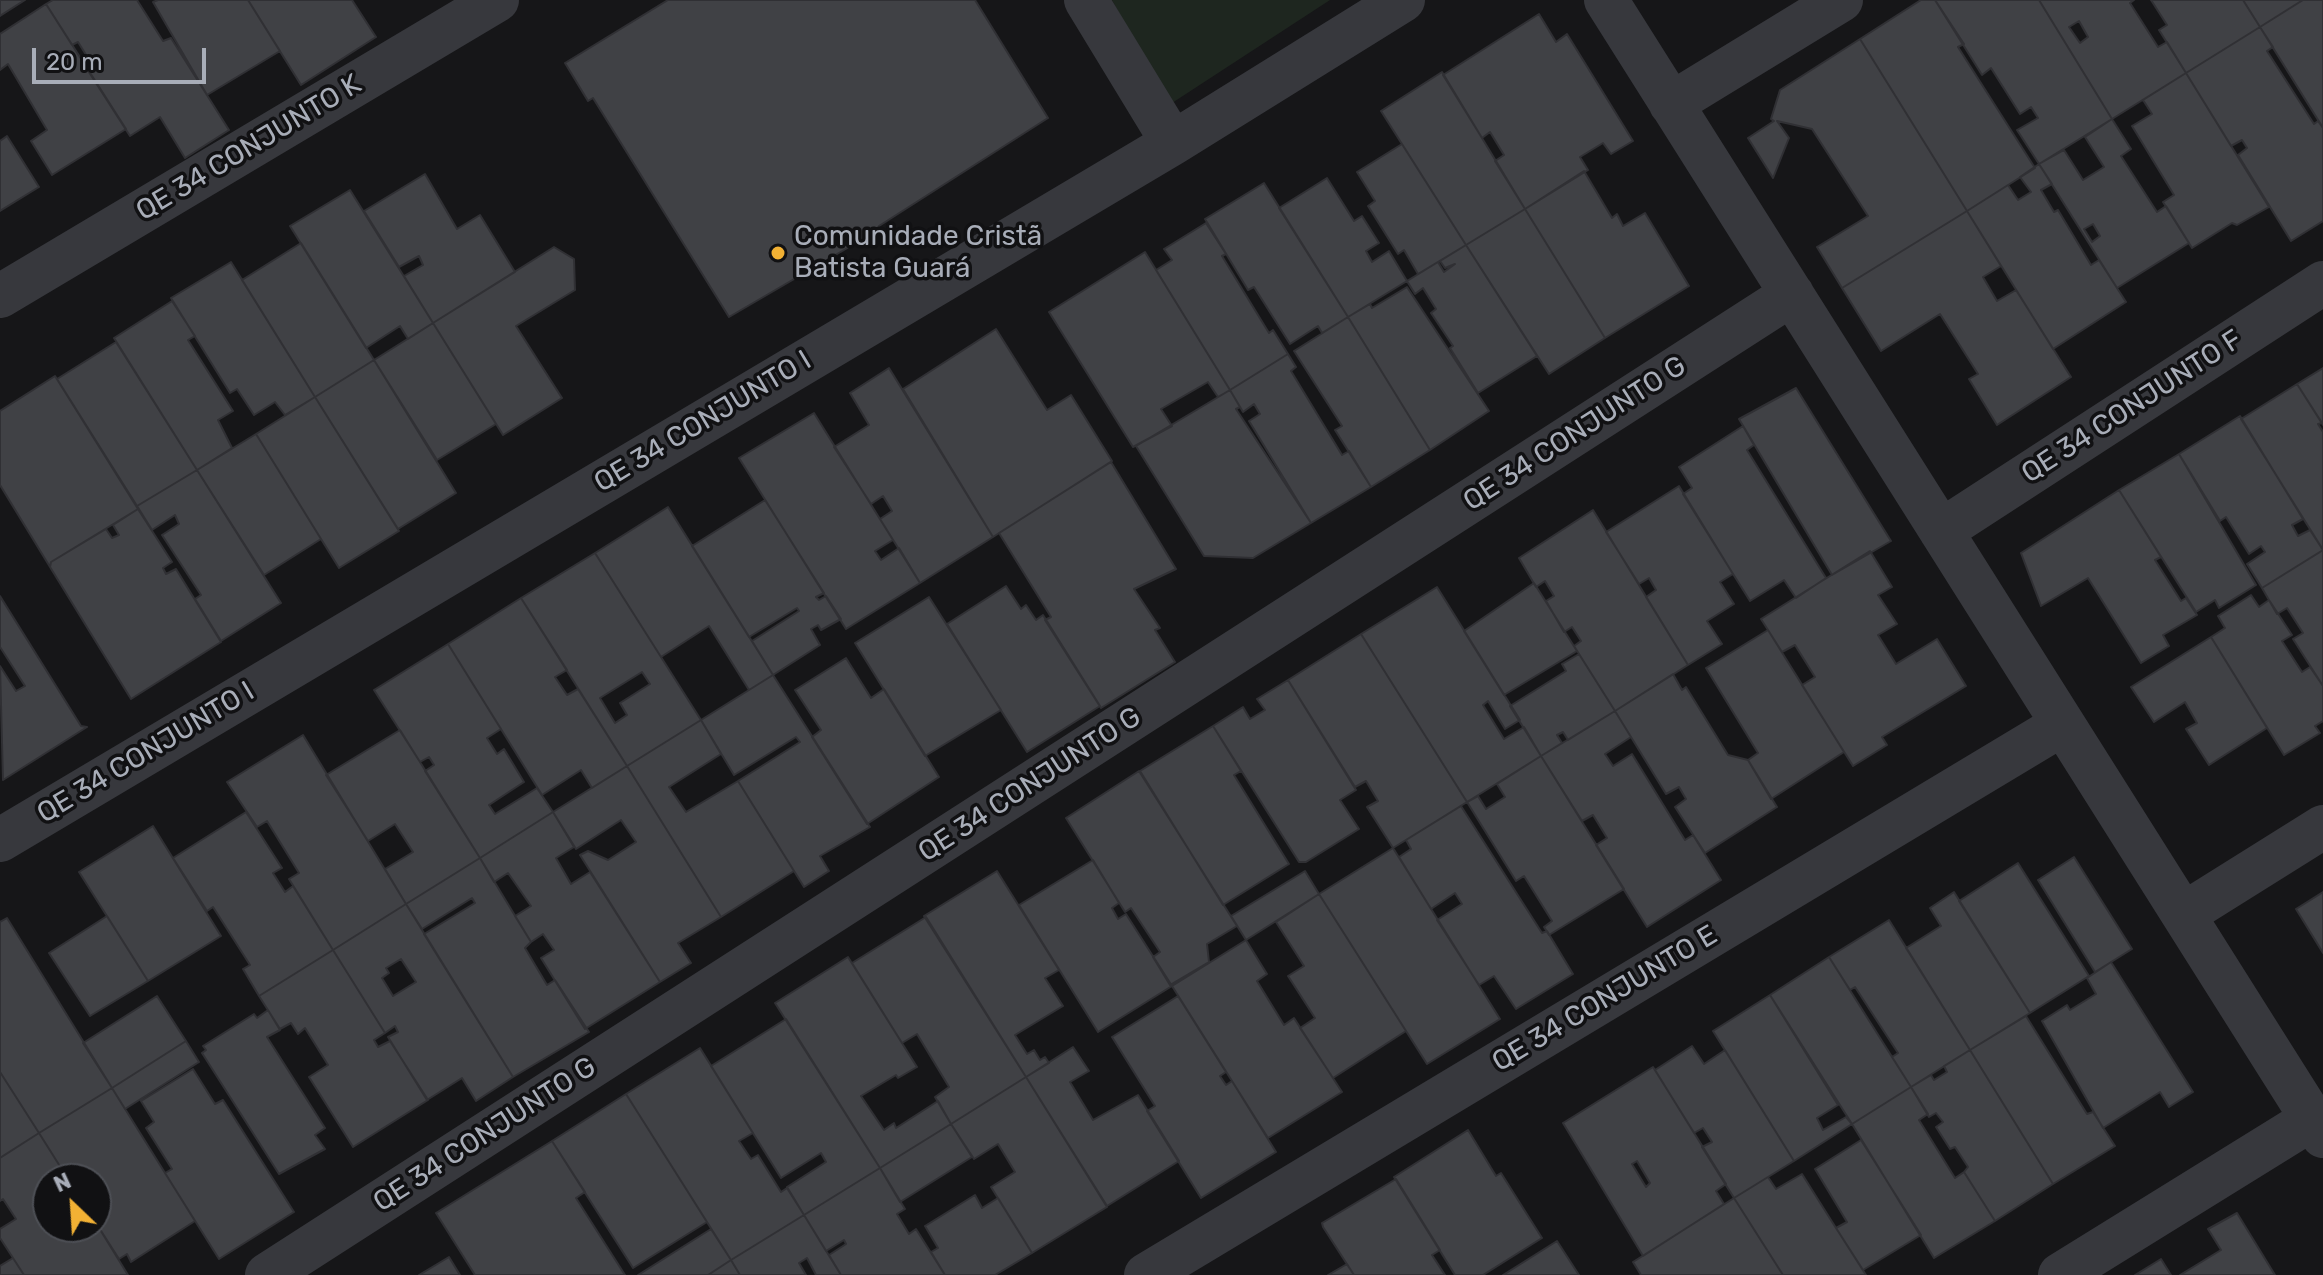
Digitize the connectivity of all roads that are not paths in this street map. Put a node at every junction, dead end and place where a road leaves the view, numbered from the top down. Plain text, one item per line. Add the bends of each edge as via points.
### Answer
1 (497, 0) edge
2 (1086, 0) edge
3 (1403, 0) edge
4 (1606, 0) edge
5 (1841, 0) edge
6 (1671, 104) junction
7 (1173, 143) junction
8 (2323, 283) edge
9 (1792, 294) junction
10 (0, 296) edge
11 (1941, 531) junction
12 (2063, 724) junction
13 (2323, 827) edge
14 (0, 840) edge
15 (2184, 914) junction
16 (2318, 1128) edge
17 (267, 1275) edge
18 (1146, 1275) edge
19 (2060, 1275) edge

1 - 10 street, QE 34 CONJUNTO K
2 - 7 street
3 - 7 street, QE 34 CONJUNTO I
4 - 6 street
5 - 6 street
6 - 9 street
7 - 14 street, QE 34 CONJUNTO I
8 - 11 street, QE 34 CONJUNTO F
9 - 11 street
9 - 17 street, QE 34 CONJUNTO G
11 - 12 street
12 - 15 street
12 - 18 street, QE 34 CONJUNTO E
13 - 15 street
15 - 16 street
16 - 19 street

